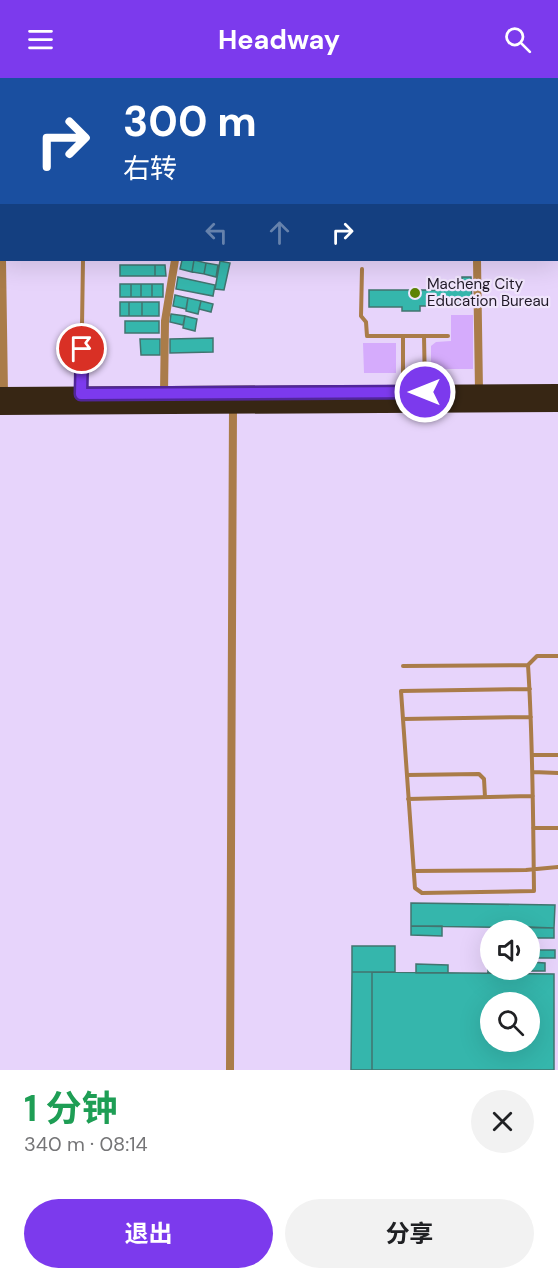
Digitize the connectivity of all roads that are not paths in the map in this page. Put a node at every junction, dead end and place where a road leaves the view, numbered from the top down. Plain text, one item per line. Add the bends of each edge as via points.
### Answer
1 (2, 261) edge
2 (83, 261) edge
3 (175, 261) edge
4 (477, 261) edge
5 (362, 269) dead end
6 (403, 336) junction
7 (424, 336) junction
8 (448, 336) dead end
9 (479, 391) junction
10 (558, 391) edge
11 (403, 392) junction
12 (425, 392) junction
13 (164, 393) junction
14 (81, 394) junction
15 (1, 399) edge
16 (558, 405) edge
17 (233, 407) junction
18 (558, 656) edge
19 (528, 664) junction
20 (403, 666) dead end
21 (530, 689) junction
22 (531, 717) junction
23 (403, 718) junction
24 (533, 755) junction
25 (558, 755) edge
26 (533, 772) junction
27 (558, 772) edge
28 (407, 775) junction
29 (533, 796) junction
30 (485, 797) junction
31 (408, 799) junction
32 (533, 828) junction
33 (558, 828) edge
34 (558, 867) edge
35 (534, 868) junction
36 (414, 871) junction
37 (230, 1070) edge

1 - 15 street
2 - 14 lane
3 - 13 street via 165,321
4 - 9 street
5 - 6 lane via 362,316 367,336
6 - 7 lane
6 - 11 lane
7 - 8 lane
7 - 12 lane
9 - 10 highway
9 - 12 highway
11 - 12 highway
11 - 13 highway
13 - 14 highway
14 - 15 highway
15 - 17 highway
16 - 17 highway
17 - 37 street
18 - 19 lane via 537,656
19 - 20 lane
19 - 21 lane
21 - 22 lane
21 - 23 lane via 401,691
22 - 23 lane
22 - 24 lane
23 - 28 lane
24 - 25 lane
24 - 26 lane
26 - 27 lane
26 - 29 lane
28 - 30 lane via 479,774 484,779
28 - 31 lane
29 - 30 lane
29 - 32 lane
30 - 31 lane
31 - 36 lane
32 - 33 lane
32 - 35 lane
34 - 35 lane
35 - 36 lane
35 - 36 lane via 534,891 422,893 415,888

